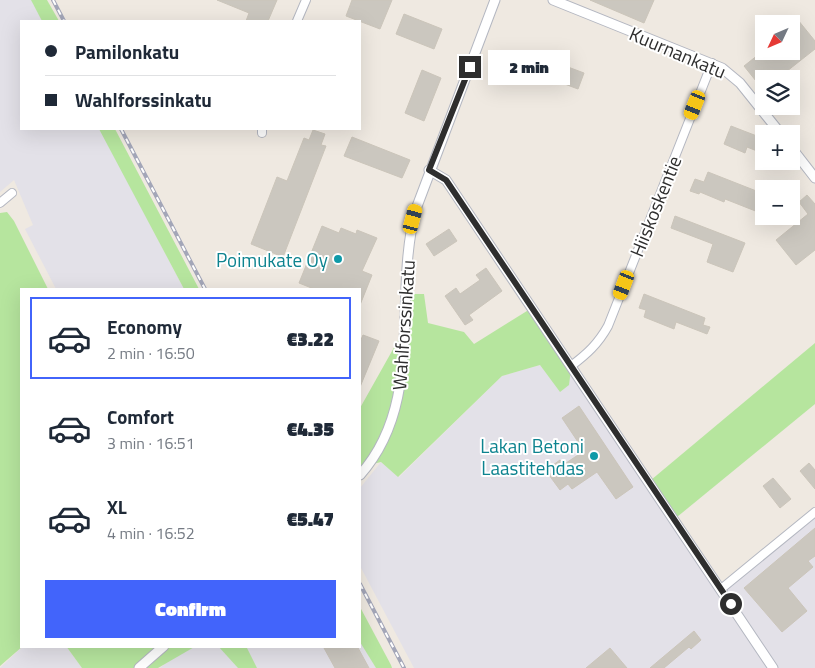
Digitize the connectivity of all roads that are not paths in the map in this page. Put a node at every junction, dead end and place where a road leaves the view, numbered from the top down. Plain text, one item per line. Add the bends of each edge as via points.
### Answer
1 (306, 0) edge
2 (495, 0) edge
3 (553, 0) edge
4 (297, 20) edge
5 (712, 63) junction
6 (774, 125) edge
7 (800, 159) edge
8 (429, 170) junction
9 (815, 178) edge
10 (12, 193) dead end
11 (0, 203) edge
12 (571, 366) junction
13 (361, 474) edge
14 (815, 512) edge
15 (721, 589) junction
16 (162, 648) edge
17 (139, 668) edge
18 (773, 668) edge

1 - 4 street
2 - 8 street, Wahlforssinkatu
3 - 5 street, Kuurnankatu
5 - 6 street, Kuurnankatu via 740,83
5 - 12 street, Hiiskoskentie via 608,326 590,352
7 - 9 street
8 - 12 street via 446,180
8 - 13 street, Wahlforssinkatu via 409,241 403,360 397,404 380,448
10 - 11 street
12 - 15 street
14 - 15 street
15 - 18 street
16 - 17 street

